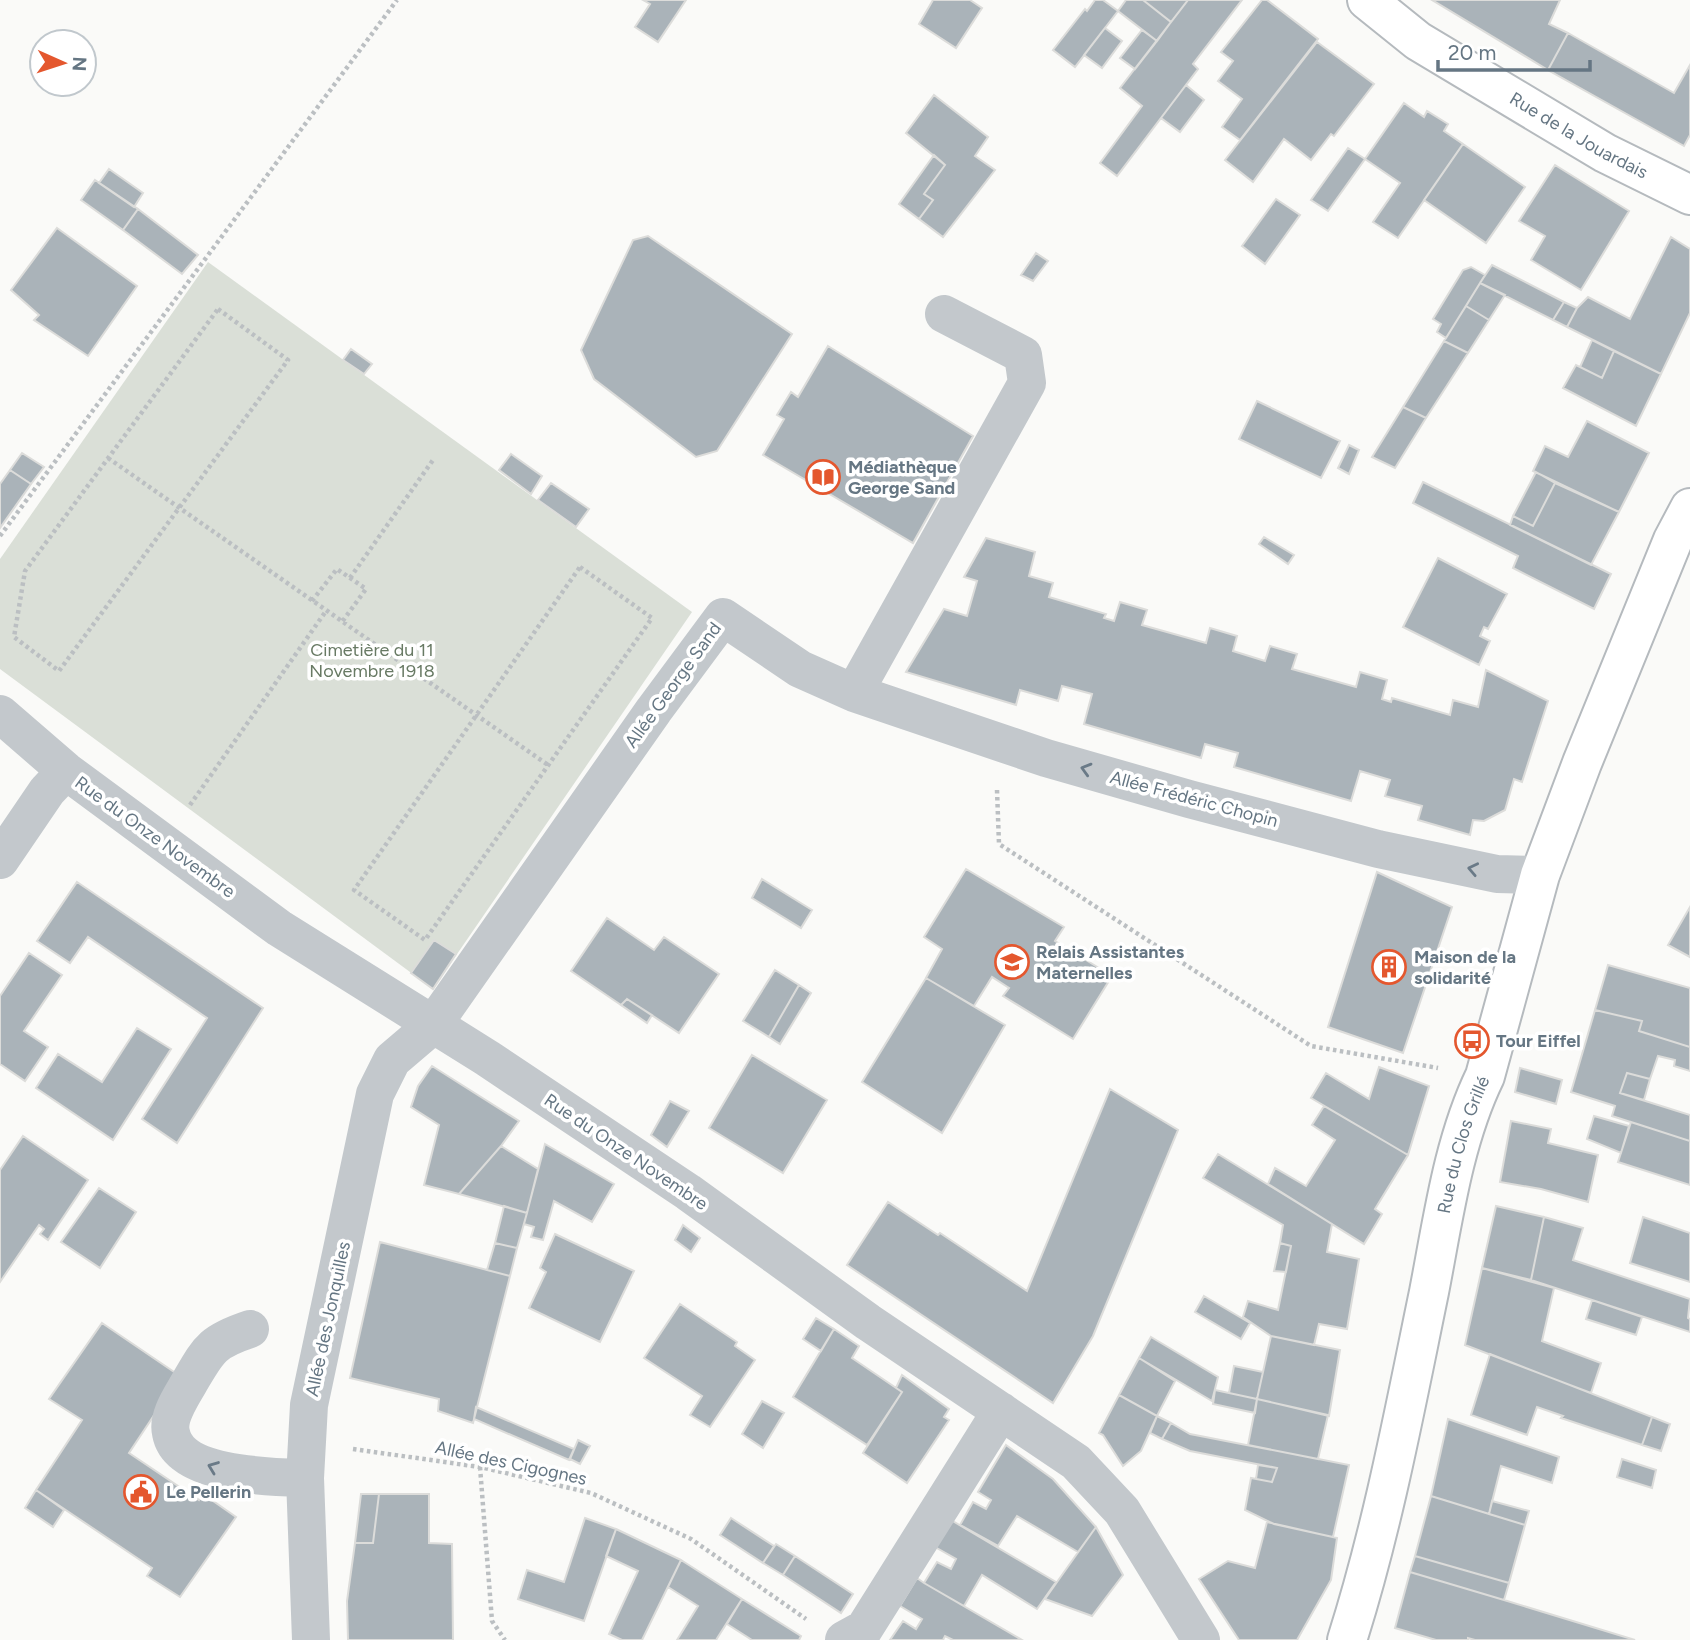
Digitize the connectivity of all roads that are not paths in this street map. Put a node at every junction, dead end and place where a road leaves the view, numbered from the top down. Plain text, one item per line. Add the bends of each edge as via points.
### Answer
1 (1367, 0) edge
2 (1690, 195) edge
3 (944, 314) dead end
4 (1690, 508) edge
5 (854, 693) junction
6 (0, 714) edge
7 (66, 771) junction
8 (0, 860) edge
9 (1540, 875) junction
10 (433, 1025) junction
11 (250, 1329) dead end
12 (1001, 1411) junction
13 (306, 1461) junction
14 (829, 1632) edge
15 (311, 1640) edge
16 (1201, 1640) edge
17 (1347, 1640) edge

1 - 2 main road, Rue de la Jouardais via 1418,41 1605,153
3 - 5 street via 1023,355 1027,383
4 - 9 main road, Rue du Clos Grillé via 1607,701
9 -> 5 street, Allée Frédéric Chopin via 1497,874 1378,849 1176,795
5 - 10 street, Allée George Sand via 800,668 723,617
6 - 7 street, Rue du Onze Novembre
7 - 8 street
7 - 10 street, Rue du Onze Novembre via 279,929
9 - 17 main road, Rue du Clos Grillé via 1449,1191 1409,1389
10 - 12 street, Rue du Onze Novembre via 688,1192
10 - 13 street, Allée des Jonquilles via 392,1060 375,1094 309,1405
13 -> 11 street via 254,1477 220,1470 178,1450 170,1432 176,1405 211,1347
12 - 14 street via 864,1629
12 - 16 street, Rue du Onze Novembre via 1076,1462 1122,1511
13 - 15 street, Allée des Jonquilles

